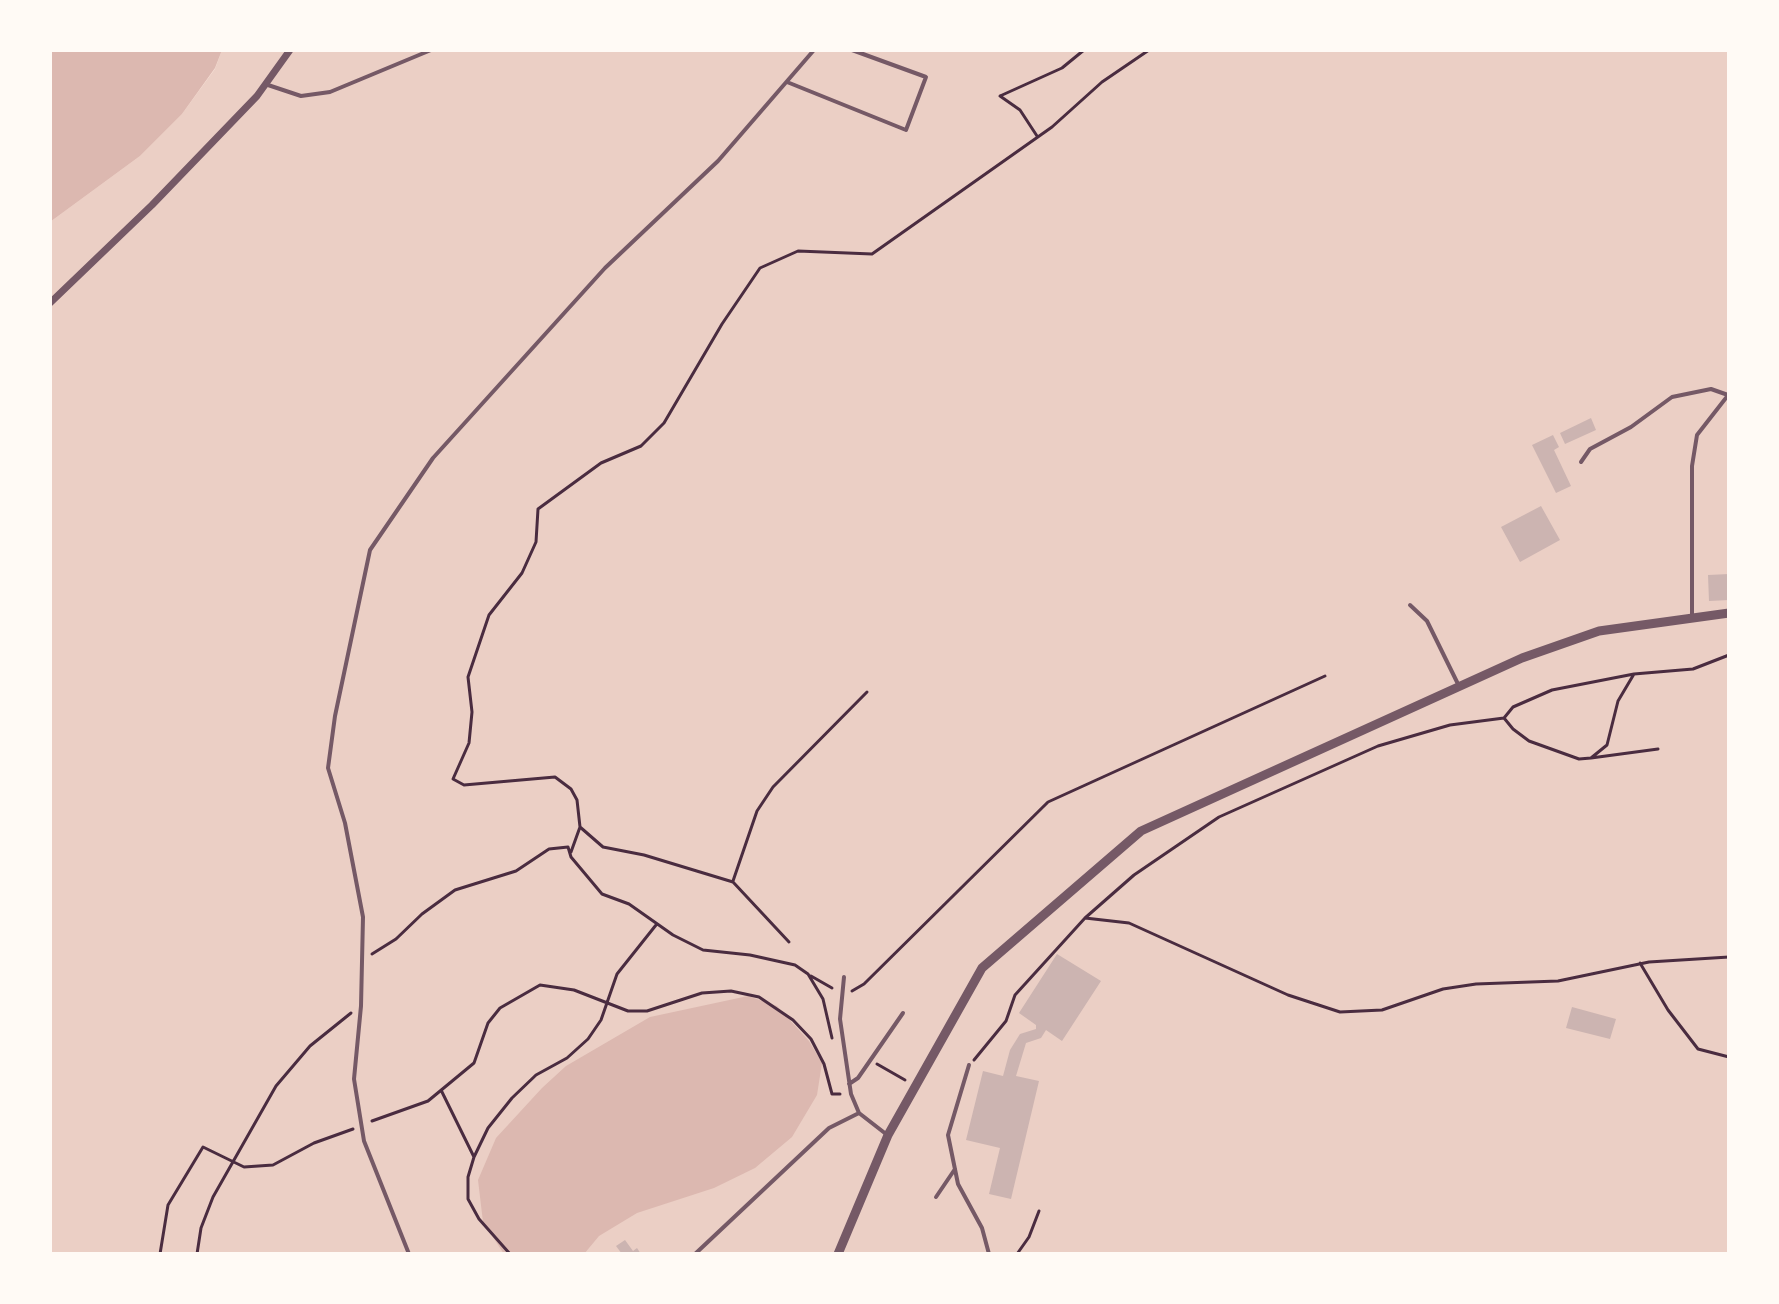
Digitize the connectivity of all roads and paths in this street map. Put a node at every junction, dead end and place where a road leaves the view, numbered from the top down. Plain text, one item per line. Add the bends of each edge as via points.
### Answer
1 (290, 50) edge
2 (431, 50) edge
3 (814, 50) edge
4 (852, 50) edge
5 (1084, 50) edge
6 (1149, 50) edge
7 (787, 82) junction
8 (265, 84) junction
9 (1037, 137) junction
10 (50, 303) edge
11 (1729, 395) edge
12 (1581, 462) dead end
13 (1410, 605) dead end
14 (1729, 613) edge
15 (1692, 615) junction
16 (1729, 655) edge
17 (1634, 674) junction
18 (1325, 676) dead end
19 (1459, 686) junction
20 (867, 692) dead end
21 (1504, 718) junction
22 (1658, 749) dead end
23 (1591, 758) junction
24 (580, 827) junction
25 (571, 852) junction
26 (733, 882) junction
27 (1085, 918) junction
28 (656, 925) junction
29 (789, 942) dead end
30 (1729, 957) edge
31 (362, 960) junction
32 (1640, 963) junction
33 (808, 974) junction
34 (844, 977) dead end
35 (843, 990) junction
36 (609, 1002) junction
37 (361, 1006) junction
38 (903, 1013) dead end
39 (843, 1044) junction
40 (1729, 1057) edge
41 (870, 1059) junction
42 (969, 1065) joint
43 (849, 1084) junction
44 (915, 1087) junction
45 (441, 1090) junction
46 (851, 1094) junction
47 (859, 1113) junction
48 (362, 1125) junction
49 (888, 1135) junction
50 (474, 1157) junction
51 (232, 1163) junction
52 (955, 1169) junction
53 (936, 1197) dead end
54 (1039, 1211) dead end
55 (160, 1254) edge
56 (197, 1254) edge
57 (409, 1254) edge
58 (510, 1254) edge
59 (695, 1254) edge
60 (838, 1254) edge
61 (989, 1254) edge
62 (1017, 1254) edge

1 - 8 street
2 - 8 lane via 330,92 301,96
3 - 7 lane
4 - 7 lane via 926,77 906,130
5 - 9 path via 1062,68 1000,96 1020,110
6 - 9 path
7 - 31 lane via 718,161 605,268 433,458 370,550 328,768 363,917
8 - 10 street via 152,205
9 - 24 path via 872,254 798,251 760,268 664,423 641,446 601,463 538,509 536,542 522,573 489,615 468,677 469,743 453,779 464,785 555,777 577,800
11 - 12 lane via 1711,389 1672,397 1590,449
11 - 15 lane via 1697,435 1692,466
13 - 19 lane via 1433,632
14 - 15 street
15 - 19 street via 1599,631
16 - 17 path via 1693,669
17 - 21 path via 1552,690 1513,707
17 - 23 path via 1618,701 1607,745
18 - 35 path via 1048,802 864,984
19 - 44 street via 1141,831 982,968
20 - 26 path via 765,799
21 - 23 path via 1529,741 1579,759
21 - 27 path via 1450,725 1378,746 1219,817 1134,875
22 - 23 path
24 - 25 path
24 - 26 path via 603,847
25 - 28 path via 602,894 629,904
25 - 31 path via 568,847 549,849 516,871 455,890
26 - 29 path
27 - 32 path via 1129,923 1288,995 1340,1012 1382,1010 1443,989 1558,981
27 - 42 path via 1015,995 1006,1021
28 - 33 path via 703,950 795,965
28 - 36 path via 617,974
30 - 32 path
31 - 37 lane
32 - 40 path via 1698,1049
33 - 35 path
33 - 39 path via 823,999 830,1037
34 - 35 lane
35 - 39 lane
36 - 45 path via 552,986 530,988 500,1008 488,1023 474,1063
36 - 46 path via 628,1011 647,1011 702,993 731,991 759,997 811,1039 832,1094
36 - 50 path via 588,1039 512,1098
37 - 48 lane via 354,1079
37 - 51 path via 320,1036 276,1086
38 - 41 lane
39 - 43 lane
41 - 43 lane
41 - 44 path
42 - 52 lane via 948,1135
43 - 46 lane
44 - 49 street
45 - 48 path via 428,1101
45 - 50 path
46 - 47 lane
47 - 49 lane
47 - 59 lane via 829,1128
48 - 51 path via 273,1165
48 - 57 lane
49 - 60 street
50 - 58 path via 468,1199
51 - 55 path via 203,1147 168,1205
51 - 56 path via 201,1228
52 - 53 lane
52 - 61 lane
54 - 62 path

